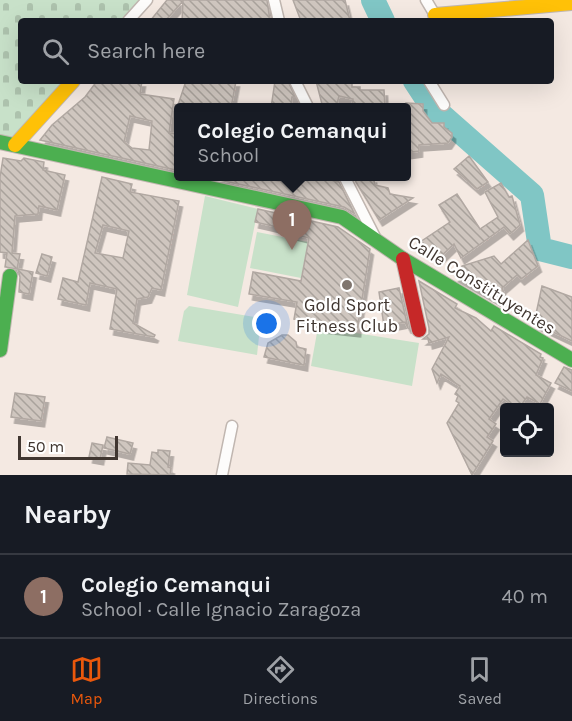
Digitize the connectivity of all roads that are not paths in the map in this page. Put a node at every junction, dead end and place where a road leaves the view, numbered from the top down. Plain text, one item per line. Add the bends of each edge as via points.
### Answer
1 (147, 0) edge
2 (274, 0) edge
3 (426, 0) edge
4 (572, 3) edge
5 (131, 18) edge
6 (278, 18) edge
7 (435, 18) edge
8 (444, 18) edge
9 (70, 84) edge
10 (297, 84) edge
11 (431, 84) edge
12 (306, 103) edge
13 (444, 105) dead end
14 (0, 142) edge
15 (15, 145) junction
16 (174, 180) edge
17 (178, 181) edge
18 (346, 181) edge
19 (375, 237) junction
20 (404, 259) junction
21 (10, 276) dead end
22 (4, 289) edge
23 (418, 330) dead end
24 (0, 350) edge
25 (572, 360) edge
26 (232, 426) dead end
27 (222, 475) edge

1 - 5 street
2 - 6 street
3 - 7 street
4 - 8 main road
9 - 15 main road
10 - 12 street
11 - 13 street
14 - 15 main road, Calle Constituyentes
15 - 16 main road, Calle Constituyentes
17 - 19 main road, Calle Constituyentes via 342,217
18 - 19 street
19 - 20 main road, Calle Constituyentes
20 - 23 main road
20 - 25 main road, Calle Constituyentes
21 - 22 main road
22 - 24 main road
26 - 27 street

